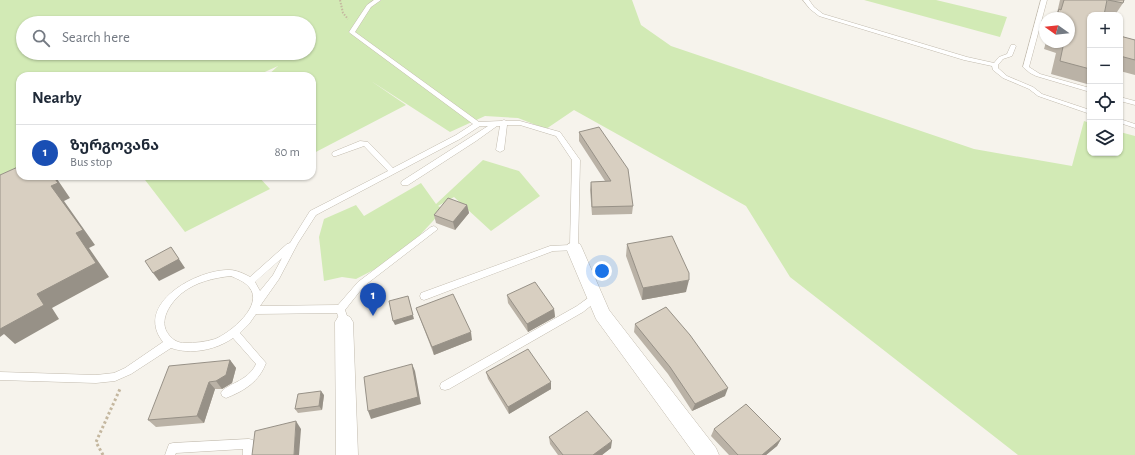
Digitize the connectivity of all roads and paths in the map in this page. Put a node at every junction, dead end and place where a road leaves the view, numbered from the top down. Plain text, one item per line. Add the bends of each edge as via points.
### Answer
1 (340, 0) edge
2 (378, 0) edge
3 (806, 0) edge
4 (1044, 0) edge
5 (352, 32) junction
6 (1014, 46) dead end
7 (995, 64) junction
8 (1087, 89) edge
9 (1123, 99) edge
10 (1135, 103) edge
11 (1087, 111) edge
12 (500, 122) junction
13 (1123, 122) edge
14 (478, 124) junction
15 (1135, 126) edge
16 (500, 150) dead end
17 (336, 154) dead end
18 (392, 171) junction
19 (405, 183) dead end
20 (434, 228) dead end
21 (294, 241) junction
22 (574, 248) junction
23 (251, 281) junction
24 (424, 296) dead end
25 (595, 297) junction
26 (255, 306) junction
27 (342, 316) junction
28 (234, 332) junction
29 (170, 343) junction
30 (0, 376) edge
31 (114, 377) junction
32 (445, 386) dead end
33 (226, 393) dead end
34 (103, 455) edge
35 (170, 455) edge
36 (248, 455) edge
37 (347, 455) edge
38 (708, 455) edge

1 - 5 path via 343,13 351,23
2 - 5 lane via 369,6
3 - 7 lane via 821,15 966,59
4 - 8 lane via 1026,67 1038,75
5 - 14 lane
6 - 7 lane via 1010,56 1001,58
7 - 11 lane via 995,69 1005,77 1031,88 1040,95
9 - 10 lane
12 - 14 lane
12 - 16 lane
12 - 19 lane
12 - 22 lane via 520,123 558,134 576,160
13 - 15 lane
14 - 18 lane
17 - 18 lane via 356,144 366,144
18 - 21 lane via 313,213
20 - 27 lane via 361,284
21 - 23 lane
21 - 26 lane via 276,277
22 - 24 lane via 553,248
22 - 25 street
23 - 26 lane via 255,287
23 - 29 lane via 231,273 217,274 203,277 176,293 161,315 159,326 162,336
25 - 32 lane via 580,309
25 - 38 street via 602,314
26 - 27 lane
26 - 28 lane via 244,324
27 - 37 street
28 - 29 lane via 227,338 207,346 186,348
28 - 33 lane via 261,363 247,383
29 - 31 lane via 128,371
30 - 31 lane via 96,379
31 - 34 path via 120,390 96,442
35 - 36 lane via 173,448 249,444

